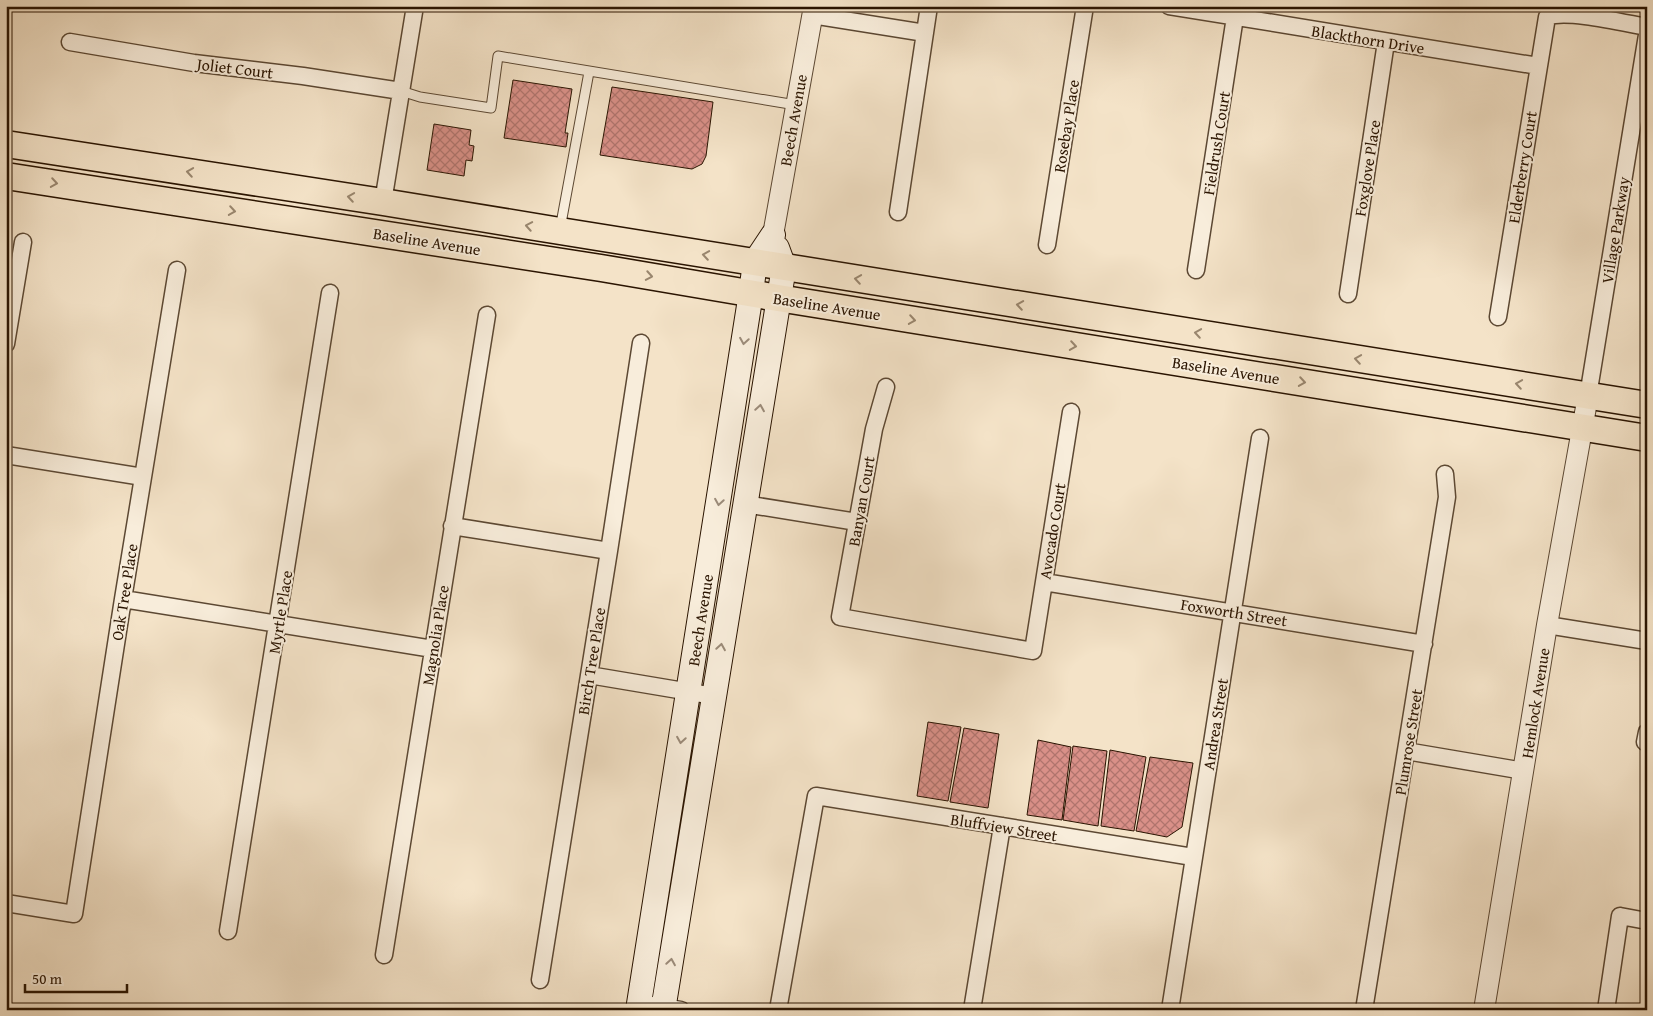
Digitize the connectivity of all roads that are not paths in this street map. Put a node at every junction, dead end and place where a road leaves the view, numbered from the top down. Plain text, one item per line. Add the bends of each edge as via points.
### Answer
1 (415, 6) edge
2 (930, 6) edge
3 (1084, 6) edge
4 (1169, 6) edge
5 (813, 11) edge
6 (1235, 17) junction
7 (1647, 26) edge
8 (925, 33) junction
9 (1647, 35) edge
10 (70, 42) dead end
11 (1386, 42) junction
12 (1538, 66) junction
13 (589, 72) junction
14 (401, 91) junction
15 (796, 105) junction
16 (1641, 111) edge
17 (6, 144) edge
18 (6, 176) edge
19 (383, 202) junction
20 (898, 212) dead end
21 (560, 232) junction
22 (773, 234) junction
23 (23, 242) dead end
24 (1047, 246) dead end
25 (754, 262) junction
26 (784, 267) junction
27 (177, 270) dead end
28 (1196, 270) dead end
29 (330, 293) dead end
30 (751, 293) junction
31 (1348, 294) dead end
32 (778, 298) junction
33 (487, 315) dead end
34 (1498, 317) dead end
35 (640, 343) dead end
36 (6, 344) edge
37 (886, 387) dead end
38 (1588, 396) junction
39 (1647, 405) edge
40 (1071, 412) dead end
41 (1583, 428) junction
42 (1260, 438) dead end
43 (1647, 438) edge
44 (6, 456) edge
45 (1445, 474) dead end
46 (143, 477) junction
47 (745, 504) junction
48 (857, 522) junction
49 (452, 526) junction
50 (609, 551) junction
51 (1044, 582) junction
52 (123, 599) junction
53 (1232, 612) junction
54 (278, 623) junction
55 (1548, 625) junction
56 (1647, 641) edge
57 (1424, 644) junction
58 (432, 649) junction
59 (1033, 650) joint
60 (589, 675) junction
61 (689, 692) junction
62 (714, 696) junction
63 (1406, 751) junction
64 (1524, 772) junction
65 (1002, 826) junction
66 (1194, 857) junction
67 (6, 903) edge
68 (1647, 921) edge
69 (228, 932) dead end
70 (384, 955) dead end
71 (540, 980) dead end
72 (639, 1006) edge
73 (669, 1009) edge
74 (1486, 1009) edge
75 (778, 1010) edge
76 (972, 1010) edge
77 (1170, 1010) edge
78 (1364, 1010) edge
79 (1606, 1010) edge

1 - 14 street
2 - 8 street
3 - 24 street, Rosebay Place
4 - 6 street, Blackthorn Drive
5 - 8 street
5 - 15 street, Beech Avenue
6 - 11 street, Blackthorn Drive
6 - 28 street, Fieldrush Court
7 - 12 street, Elderberry Court via 1554,14 1546,17
8 - 20 street
9 - 16 street, Village Parkway
10 - 14 street, Joliet Court via 194,63
11 - 12 street, Blackthorn Drive
11 - 31 street, Foxglove Place
12 - 34 street, Elderberry Court
13 - 14 lane via 498,56 491,108
13 - 15 lane
13 - 21 lane
14 - 19 street
15 - 22 street, Beech Avenue
16 - 38 street, Village Parkway
19 -> 17 main road, Baseline Avenue
18 -> 30 main road, Baseline Avenue
21 -> 19 main road, Baseline Avenue
25 -> 21 main road, Baseline Avenue
22 - 25 main road, Beech Avenue
22 - 26 main road, Beech Avenue
23 - 36 street
25 - 26 main road, Baseline Avenue
25 - 30 main road, Beech Avenue
26 - 32 main road, Beech Avenue
38 -> 26 main road, Baseline Avenue
27 - 46 street, Oak Tree Place
29 - 54 street, Myrtle Place
30 - 32 main road, Baseline Avenue
30 -> 61 main road, Beech Avenue
32 -> 41 main road, Baseline Avenue
47 -> 32 main road, Beech Avenue
33 - 49 street, Magnolia Place
35 - 50 street, Birch Tree Place
37 - 48 street, Banyan Court via 874,429
38 - 39 main road, Baseline Avenue
38 - 41 street, Hemlock Avenue
40 - 51 street, Avocado Court
41 - 43 main road, Baseline Avenue
41 - 55 street, Hemlock Avenue
42 - 53 street, Andrea Street
44 - 46 street
45 - 57 street, Plumrose Street via 1447,497
46 - 52 street, Oak Tree Place
47 - 48 street
62 -> 47 main road, Beech Avenue
48 - 59 street, Banyan Court via 840,617
49 - 50 street
49 - 58 street, Magnolia Place
50 - 60 street, Birch Tree Place
51 - 53 street, Foxworth Street
51 - 59 street, Avocado Court
52 - 54 street
52 - 67 street, Oak Tree Place via 74,914
53 - 57 street, Foxworth Street
53 - 66 street, Andrea Street
54 - 58 street
54 - 69 street, Myrtle Place
55 - 56 street
55 - 64 street, Hemlock Avenue
57 - 63 street, Plumrose Street
58 - 70 street, Magnolia Place
60 - 61 street
60 - 71 street, Birch Tree Place
61 - 62 street
61 -> 72 main road, Beech Avenue
73 -> 62 main road, Beech Avenue
63 - 64 street
63 - 78 street, Plumrose Street
64 - 74 street, Hemlock Avenue
65 - 66 street, Bluffview Street
65 - 75 street, Bluffview Street via 816,796
65 - 76 street
66 - 77 street, Andrea Street
68 - 79 street via 1620,916
72 - 73 street

